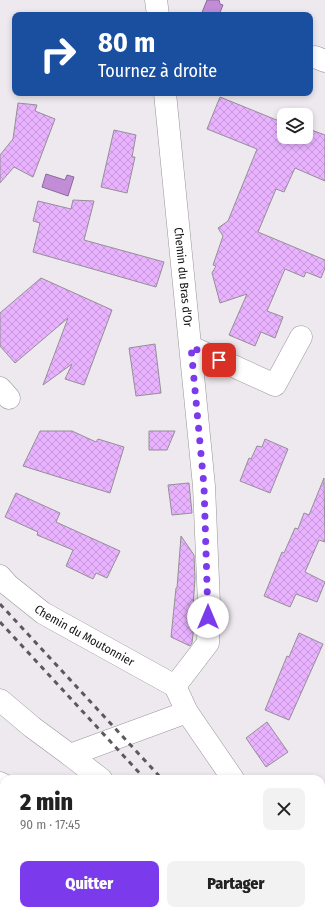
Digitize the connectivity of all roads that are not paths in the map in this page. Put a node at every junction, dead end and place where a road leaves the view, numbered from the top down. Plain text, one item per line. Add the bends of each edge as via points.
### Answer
1 (156, 0) edge
2 (158, 12) edge
3 (165, 96) edge
4 (301, 337) dead end
5 (191, 347) junction
6 (0, 576) edge
7 (175, 686) junction
8 (0, 700) edge
9 (187, 712) junction
10 (70, 755) junction
11 (96, 775) edge
12 (230, 775) edge

1 - 2 street
3 - 5 street, Chemin du Bras d'Or
4 - 5 street via 274,385
5 - 7 street, Chemin du Bras d'Or via 204,486 208,643
6 - 7 street, Chemin du Moutonnier via 43,612
7 - 9 street
8 - 10 street
9 - 10 street
9 - 12 street
10 - 11 street

